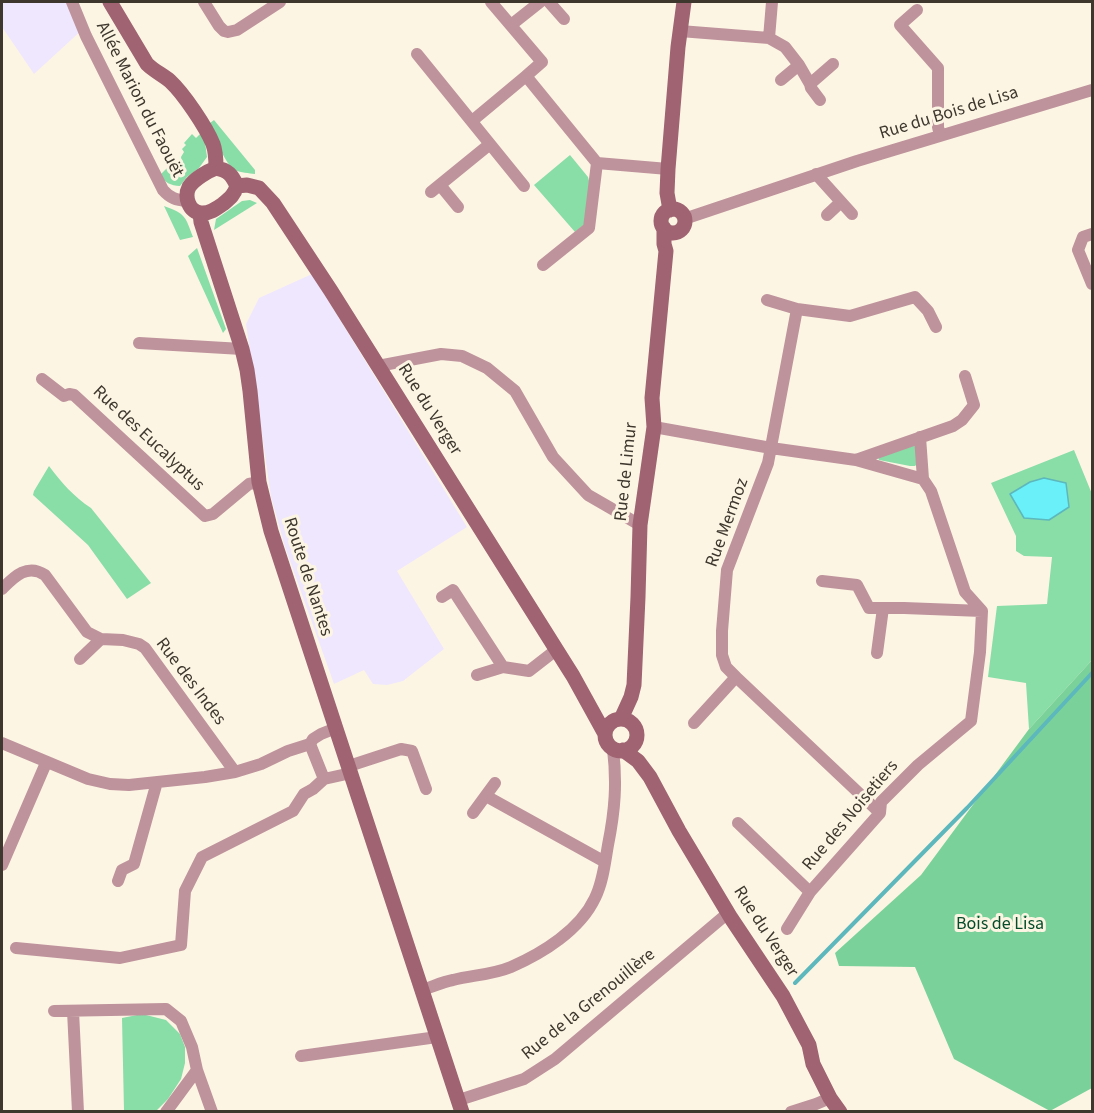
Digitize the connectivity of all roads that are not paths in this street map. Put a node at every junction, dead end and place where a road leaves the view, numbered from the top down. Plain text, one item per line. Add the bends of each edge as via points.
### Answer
1 (72, 2) edge
2 (110, 2) edge
3 (204, 2) edge
4 (280, 2) edge
5 (491, 2) edge
6 (540, 2) edge
7 (549, 2) edge
8 (684, 2) edge
9 (772, 2) edge
10 (917, 10) dead end
11 (564, 19) dead end
12 (511, 25) junction
13 (680, 31) junction
14 (769, 38) junction
15 (417, 54) dead end
16 (833, 64) dead end
17 (799, 65) junction
18 (526, 76) junction
19 (781, 80) dead end
20 (810, 84) junction
21 (1092, 90) edge
22 (820, 100) dead end
23 (472, 121) junction
24 (940, 136) junction
25 (490, 144) junction
26 (597, 164) junction
27 (216, 168) junction
28 (668, 170) junction
29 (816, 174) junction
30 (237, 186) junction
31 (524, 186) dead end
32 (187, 201) junction
33 (841, 202) junction
34 (458, 207) dead end
35 (670, 210) junction
36 (200, 213) junction
37 (852, 214) dead end
38 (826, 215) dead end
39 (684, 219) junction
40 (669, 230) junction
41 (1092, 234) edge
42 (543, 265) dead end
43 (1092, 284) edge
44 (767, 300) dead end
45 (797, 309) junction
46 (936, 327) dead end
47 (139, 344) dead end
48 (242, 349) junction
49 (378, 366) junction
50 (965, 376) dead end
51 (42, 379) dead end
52 (654, 427) junction
53 (920, 437) junction
54 (771, 448) junction
55 (856, 460) junction
56 (923, 479) junction
57 (259, 482) junction
58 (640, 525) junction
59 (822, 581) dead end
60 (2, 589) edge
61 (442, 597) dead end
62 (883, 608) junction
63 (982, 611) junction
64 (101, 639) junction
65 (556, 650) junction
66 (877, 653) dead end
67 (80, 659) dead end
68 (503, 667) junction
69 (477, 675) dead end
70 (736, 677) junction
71 (634, 685) junction
72 (694, 723) dead end
73 (613, 725) junction
74 (336, 728) junction
75 (636, 734) junction
76 (2, 743) edge
77 (310, 744) junction
78 (618, 749) junction
79 (46, 763) junction
80 (350, 769) junction
81 (235, 772) junction
82 (650, 777) junction
83 (324, 779) junction
84 (157, 782) junction
85 (495, 783) dead end
86 (426, 789) dead end
87 (486, 796) junction
88 (473, 813) dead end
89 (880, 813) junction
90 (738, 823) dead end
91 (605, 862) junction
92 (2, 865) edge
93 (118, 881) dead end
94 (810, 892) junction
95 (728, 913) junction
96 (787, 929) dead end
97 (16, 948) dead end
98 (422, 990) junction
99 (54, 1011) dead end
100 (74, 1011) junction
101 (437, 1037) junction
102 (809, 1045) junction
103 (301, 1056) dead end
104 (197, 1070) junction
105 (830, 1098) junction
106 (460, 1106) edge
107 (78, 1112) edge
108 (166, 1112) edge
109 (212, 1112) edge
110 (791, 1112) edge
111 (840, 1112) edge
112 (849, 1112) edge

1 - 32 street, Allée Marion du Faouët via 163,190 168,196
2 - 27 main road via 147,64 171,82 194,111 213,145
3 - 4 street via 219,26 228,32
5 - 12 street
6 - 12 street
7 - 11 street
8 - 13 main road, Rue de Limur
9 - 14 street
10 - 24 street via 900,25 938,68
12 - 18 street via 542,62
13 - 14 street
13 - 28 main road, Rue de Limur
14 - 17 street via 785,47
15 - 23 street
16 - 20 street
17 - 19 street
17 - 20 street
18 - 23 street
18 - 26 street
20 - 22 street
21 - 24 street, Rue du Bois de Lisa
23 - 25 street
24 - 29 street, Rue du Bois de Lisa
25 - 31 street
25 - 34 street via 435,189
26 - 28 street
26 - 42 street via 589,228
27 - 30 main road via 228,172
27 - 32 main road via 191,184
28 - 35 main road, Rue de Limur
29 - 33 street
29 - 39 street, Rue du Bois de Lisa
30 - 36 main road via 229,199 209,212
30 - 49 main road, Rue du Verger via 259,188 273,203
32 - 36 main road
33 - 37 street
33 - 38 street
35 - 39 main road via 681,212
35 - 40 main road, Rue de Limur via 661,221
36 - 48 main road, Route de Nantes
39 - 40 main road via 682,229
40 - 52 main road, Rue de Limur via 664,244 652,398
41 - 43 street via 1083,237 1078,250
44 - 45 street
45 - 46 street via 850,316 915,297
45 - 54 street, Rue Mermoz
47 - 48 street
48 - 57 main road, Route de Nantes
49 - 58 street via 441,354 462,356 486,368 515,391 553,457 588,495
49 - 65 main road, Rue du Verger
50 - 53 street via 974,405 969,412 953,426
51 - 57 street, Rue des Eucalyptus via 64,396 74,395 205,516 213,514 249,484
52 - 54 street
52 - 58 main road, Rue de Limur
53 - 55 street
53 - 56 street
54 - 55 street
54 - 70 street, Rue Mermoz via 727,570 722,655 726,667
55 - 56 street
56 - 63 street via 931,491 965,592
57 - 74 main road, Route de Nantes via 271,531
58 - 71 main road, Rue de Limur
59 - 62 street via 857,585 868,608
60 - 64 street via 17,575 40,572 87,632
61 - 68 street via 453,590
62 - 63 street
62 - 66 street
63 - 89 street, Rue des Noisetiers via 971,721 881,802
64 - 67 street
64 - 81 street, Rue des Indes via 123,640 145,648
65 - 68 street via 529,671
65 - 73 main road, Rue du Verger
68 - 69 street
70 - 72 street
70 - 89 street, Rue Mermoz
71 - 73 main road, Rue de Limur
71 - 75 main road, Rue de Limur
73 - 75 main road via 631,722
73 - 78 main road via 607,742
74 - 77 street
74 - 80 main road, Route de Nantes
75 - 78 main road via 632,747
75 - 82 main road, Rue du Verger
76 - 79 street
77 - 81 street
77 - 83 street
78 - 82 main road, Rue du Verger via 638,761
78 - 91 street via 616,795
79 - 84 street via 110,784
79 - 92 street
80 - 83 street
80 - 86 street via 401,749 412,751
80 - 98 main road, Route de Nantes
81 - 84 street
82 - 95 main road, Rue du Verger
83 - 97 street via 304,794 293,811 202,857 185,891 181,945 120,958
84 - 93 street via 134,864 122,870
85 - 87 street
87 - 88 street
87 - 91 street
89 - 94 street, Rue des Noisetiers
90 - 94 street, Rue des Noisetiers
91 - 98 street via 595,899 583,917 543,950 508,968
94 - 96 street, Rue des Noisetiers
95 - 102 main road, Rue du Verger via 783,996
95 - 106 street, Rue de la Grenouillère via 555,1059 524,1080
98 - 101 main road, Route de Nantes
99 - 100 street
100 - 104 street via 166,1009 181,1021
100 - 107 street
101 - 103 street
101 - 106 main road, Route de Nantes
102 - 105 main road, Rue du Verger via 813,1064
102 - 112 main road
104 - 108 street
104 - 109 street
105 - 110 street
105 - 111 main road, Rue du Verger

